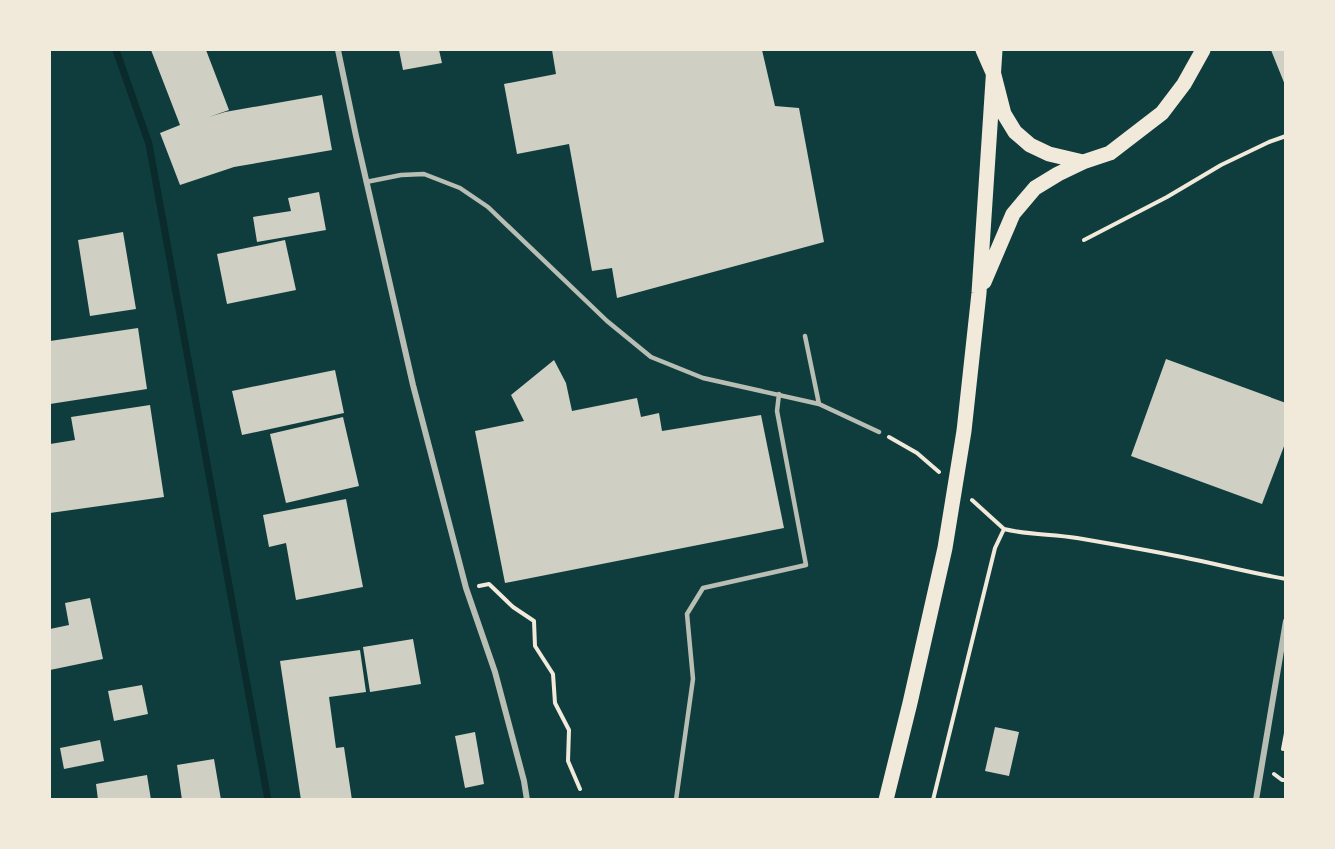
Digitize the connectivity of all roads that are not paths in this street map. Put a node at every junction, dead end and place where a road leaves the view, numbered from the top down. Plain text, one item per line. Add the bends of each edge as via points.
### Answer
1 (338, 50) edge
2 (983, 50) edge
3 (994, 50) edge
4 (1203, 50) edge
5 (994, 75) junction
6 (1083, 162) junction
7 (366, 182) junction
8 (979, 293) junction
9 (805, 336) dead end
10 (779, 394) junction
11 (819, 404) junction
12 (879, 432) road end
13 (1286, 621) edge
14 (527, 800) edge
15 (676, 800) edge
16 (886, 800) edge
17 (1256, 800) edge

1 - 7 street
2 - 5 main road
3 - 5 main road
4 - 6 main road via 1162,113 1110,153
5 - 6 main road via 1004,114 1015,132 1049,154
5 - 8 main road
6 - 8 main road via 1035,188 1014,214
7 - 10 lane via 424,174 460,188 488,207 651,357 703,378
7 - 14 street via 413,385 466,588 495,672
8 - 16 main road via 964,431 945,548
9 - 11 lane
10 - 11 lane
10 - 15 lane via 777,411 806,565 703,588 687,614 693,679
11 - 12 lane
13 - 17 street

